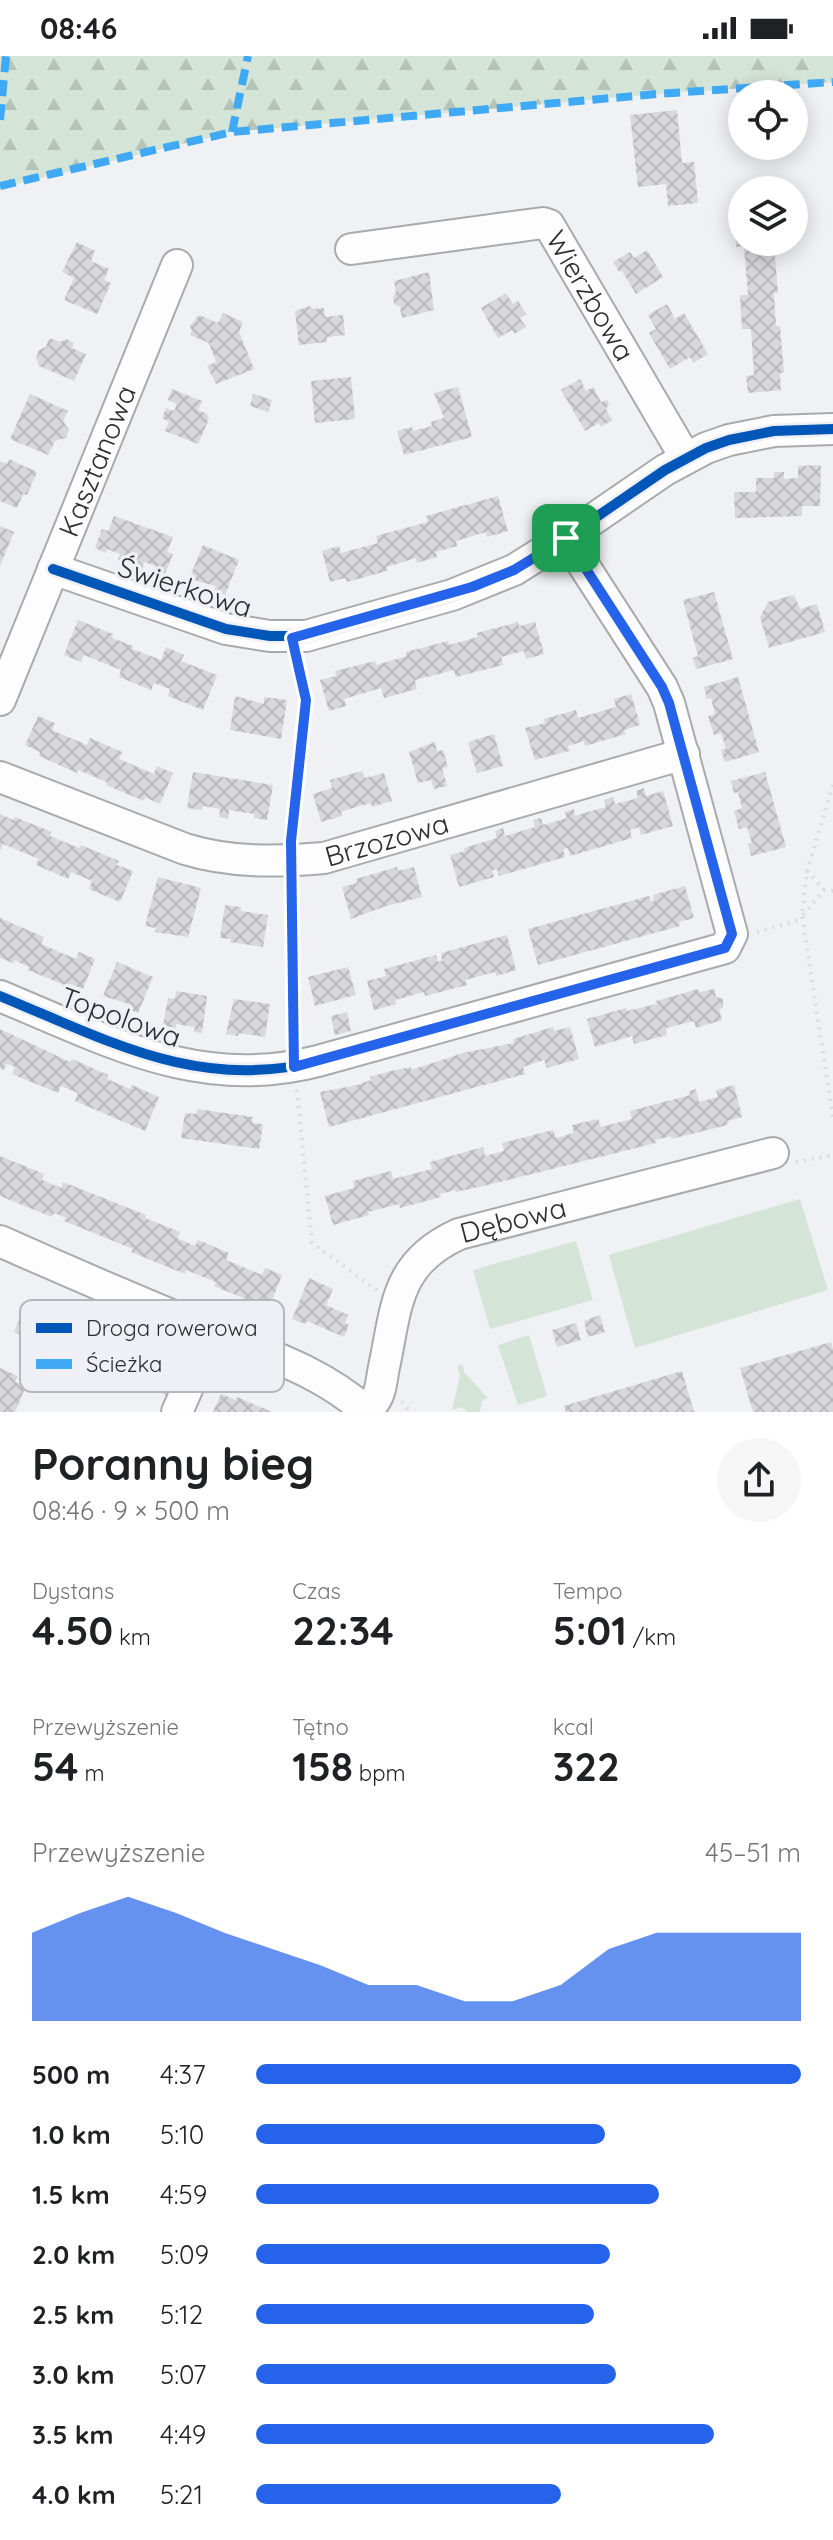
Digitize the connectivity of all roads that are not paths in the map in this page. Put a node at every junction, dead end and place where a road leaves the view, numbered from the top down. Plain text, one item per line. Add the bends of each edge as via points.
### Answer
1 (351, 249) dead end
2 (177, 265) dead end
3 (833, 429) edge
4 (685, 457) junction
5 (566, 538) junction
6 (53, 569) junction
7 (0, 700) edge
8 (684, 754) junction
9 (0, 777) edge
10 (0, 996) edge
11 (773, 1153) road end
12 (1, 1245) edge
13 (134, 1300) edge
14 (284, 1360) edge
15 (186, 1392) edge
16 (367, 1411) edge
17 (177, 1412) edge

1 - 4 street, Wierzbowa via 549,225
2 - 6 street, Kasztanowa
3 - 4 street, Świerkowa via 751,435
4 - 5 street, Świerkowa
5 - 6 street, Świerkowa via 514,570 472,587 292,638 226,629
5 - 8 street via 662,687
6 - 7 street, Kasztanowa
8 - 9 street, Brzozowa via 324,858 263,862 209,856
8 - 10 street, Topolowa via 732,934 725,948 294,1067 187,1066 132,1050
11 - 16 street, Dębowa via 441,1242 405,1277 379,1399
12 - 13 street
14 - 16 street
15 - 17 street

